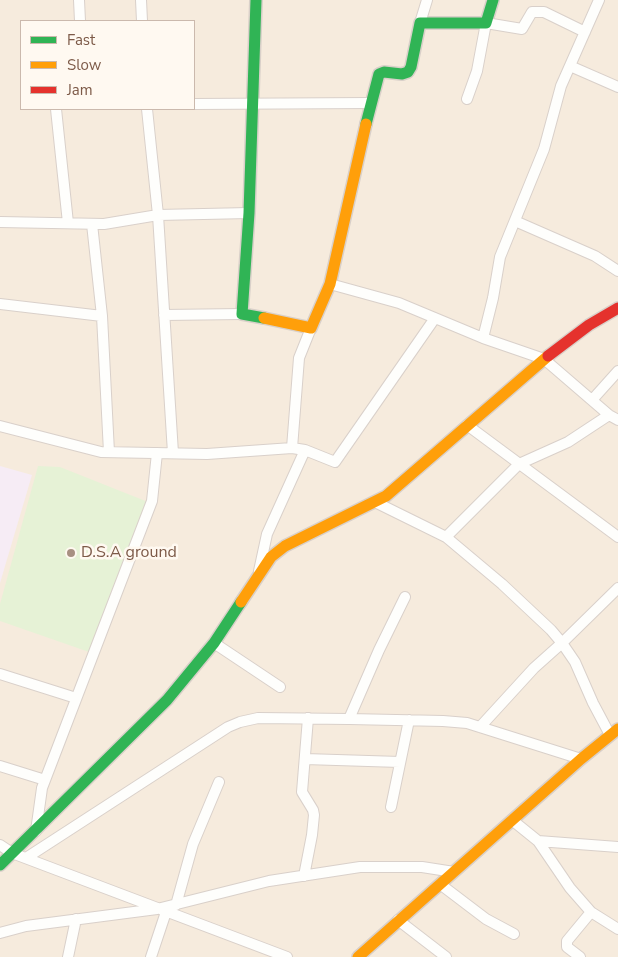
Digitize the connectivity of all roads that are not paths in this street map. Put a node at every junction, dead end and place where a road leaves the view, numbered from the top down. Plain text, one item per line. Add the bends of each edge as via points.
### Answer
1 (79, 0) edge
2 (141, 0) edge
3 (256, 0) edge
4 (426, 0) edge
5 (493, 0) edge
6 (599, 0) edge
7 (80, 20) edge
8 (142, 20) edge
9 (420, 23) junction
10 (486, 23) junction
11 (585, 32) junction
12 (570, 66) junction
13 (618, 87) edge
14 (467, 99) dead end
15 (254, 103) junction
16 (372, 103) junction
17 (195, 104) edge
18 (56, 110) edge
19 (147, 110) edge
20 (249, 213) junction
21 (158, 215) junction
22 (515, 221) junction
23 (0, 222) edge
24 (68, 223) junction
25 (92, 224) junction
26 (618, 271) edge
27 (330, 284) junction
28 (0, 307) edge
29 (618, 308) edge
30 (242, 314) junction
31 (102, 316) junction
32 (164, 316) junction
33 (435, 318) junction
34 (311, 328) junction
35 (483, 338) junction
36 (544, 358) junction
37 (618, 371) edge
38 (592, 400) junction
39 (613, 417) edge
40 (467, 425) junction
41 (0, 426) edge
42 (292, 448) junction
43 (305, 450) junction
44 (109, 452) junction
45 (156, 453) junction
46 (173, 453) junction
47 (519, 464) junction
48 (374, 502) junction
49 (446, 537) junction
50 (618, 537) edge
51 (258, 577) junction
52 (618, 588) edge
53 (405, 597) dead end
54 (214, 643) junction
55 (562, 643) junction
56 (0, 674) edge
57 (280, 687) dead end
58 (76, 698) junction
59 (308, 718) junction
60 (349, 718) junction
61 (409, 720) junction
62 (480, 727) junction
63 (614, 732) edge
64 (305, 759) junction
65 (581, 759) junction
66 (400, 762) junction
67 (0, 766) edge
68 (45, 780) junction
69 (219, 782) dead end
70 (391, 808) dead end
71 (512, 820) junction
72 (36, 831) junction
73 (538, 841) junction
74 (0, 845) edge
75 (618, 847) edge
76 (12, 853) junction
77 (26, 858) junction
78 (0, 865) edge
79 (454, 872) junction
80 (304, 876) junction
81 (440, 884) junction
82 (176, 904) junction
83 (162, 910) junction
84 (591, 912) junction
85 (76, 919) junction
86 (398, 920) junction
87 (618, 929) edge
88 (0, 933) edge
89 (514, 934) dead end
90 (68, 957) edge
91 (151, 957) edge
92 (287, 957) edge
93 (358, 957) edge
94 (446, 957) edge
95 (580, 957) edge

1 - 7 street
2 - 8 street
3 - 15 street
4 - 9 street
5 - 10 street
6 - 11 street
9 - 10 street
9 - 16 street via 408,72 379,74
10 - 11 street via 522,29 532,12 544,12
10 - 14 street via 477,71
11 - 12 street
12 - 13 street
12 - 22 street via 561,86 544,149
15 - 16 street
15 - 17 street
15 - 20 street
16 - 27 street
18 - 24 street
19 - 21 street
20 - 21 street
20 - 30 street
21 - 25 street
21 - 32 street
22 - 26 street via 595,256
22 - 35 street via 500,257
23 - 24 street
24 - 25 street
25 - 31 street
27 - 33 street via 399,303
27 - 34 street
28 - 31 street
29 - 36 street
30 - 32 street
30 - 34 street
31 - 44 street
32 - 46 street
33 - 35 street
33 - 43 street via 335,462
34 - 42 street via 299,358
35 - 36 street
36 - 38 street
36 - 40 street
37 - 38 street
38 - 39 street
39 - 47 street
40 - 47 street
40 - 48 street via 386,496
41 - 44 street
42 - 43 street
42 - 46 street
43 - 51 street via 268,534
44 - 45 street
45 - 46 street
45 - 58 street via 152,501
47 - 49 street
47 - 50 street
48 - 49 street
48 - 51 street via 285,546 271,557
49 - 55 street via 502,584
51 - 54 street
52 - 55 street
53 - 60 street
54 - 57 street
54 - 72 street via 167,700
55 - 62 street via 534,668
55 - 63 street via 575,662 593,703
56 - 58 street
58 - 68 street
59 - 60 street
59 - 64 street
59 - 77 street via 258,718 228,727
60 - 61 street
61 - 62 street via 467,723
61 - 66 street
62 - 65 street
63 - 65 street
64 - 66 street
64 - 80 street via 302,792 314,815
65 - 71 street
66 - 70 street
67 - 68 street
68 - 72 street
69 - 82 street via 193,844
71 - 73 street
71 - 79 street
72 - 76 street
73 - 75 street
73 - 84 street
74 - 76 street
76 - 77 street
76 - 78 street
77 - 83 street
79 - 80 street via 422,867 360,867
79 - 81 street
80 - 82 street via 269,881
81 - 86 street
81 - 89 street via 486,919
82 - 83 street
83 - 85 street
83 - 91 street
83 - 92 street
84 - 87 street
84 - 95 street via 567,941 567,947
85 - 88 street
85 - 90 street
86 - 93 street
86 - 94 street

